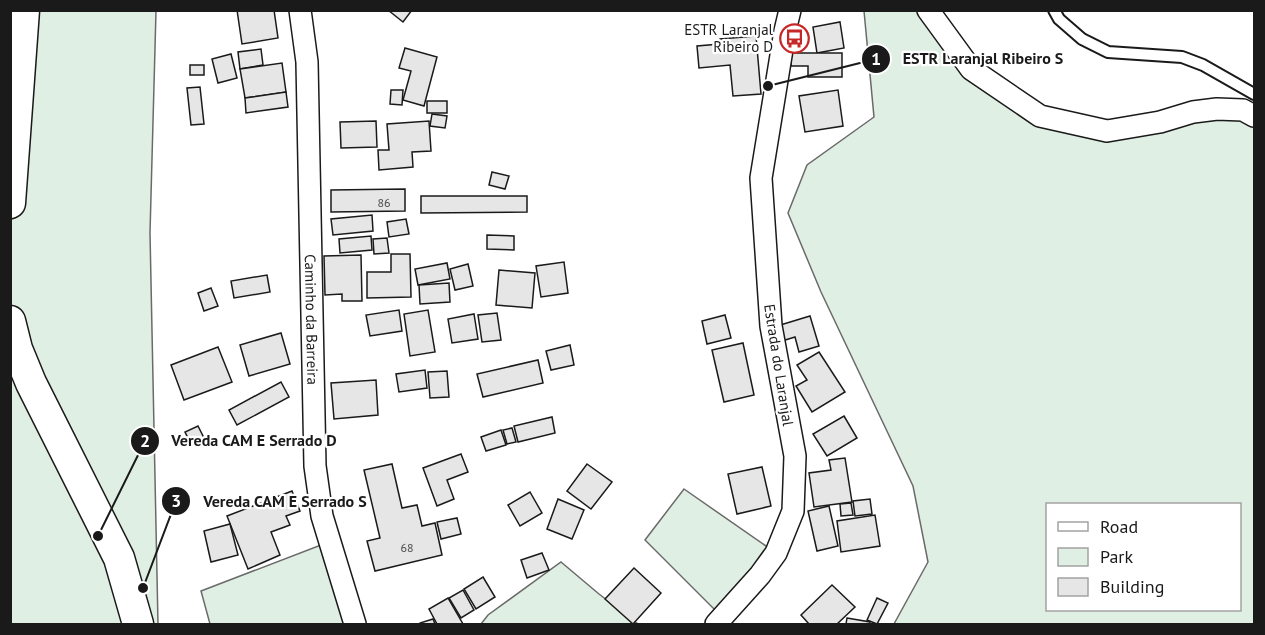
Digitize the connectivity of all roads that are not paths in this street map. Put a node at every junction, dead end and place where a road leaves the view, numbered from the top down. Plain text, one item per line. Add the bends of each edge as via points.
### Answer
1 (24, 10) edge
2 (300, 10) edge
3 (790, 10) edge
4 (928, 10) edge
5 (1054, 10) edge
6 (1254, 94) edge
7 (1254, 116) edge
8 (10, 203) edge
9 (10, 321) edge
10 (138, 624) edge
11 (355, 624) edge
12 (716, 624) edge

1 - 8 main road
2 - 11 street, Caminho da Barreira via 307,62 315,465 322,516
3 - 12 street, Estrada do Laranjal via 761,178 771,326 795,456 793,511 776,552
4 - 7 street via 971,69 1040,116 1107,131 1217,109
5 - 6 lane via 1082,39 1108,52 1182,57
9 - 10 main road via 31,383 119,558

